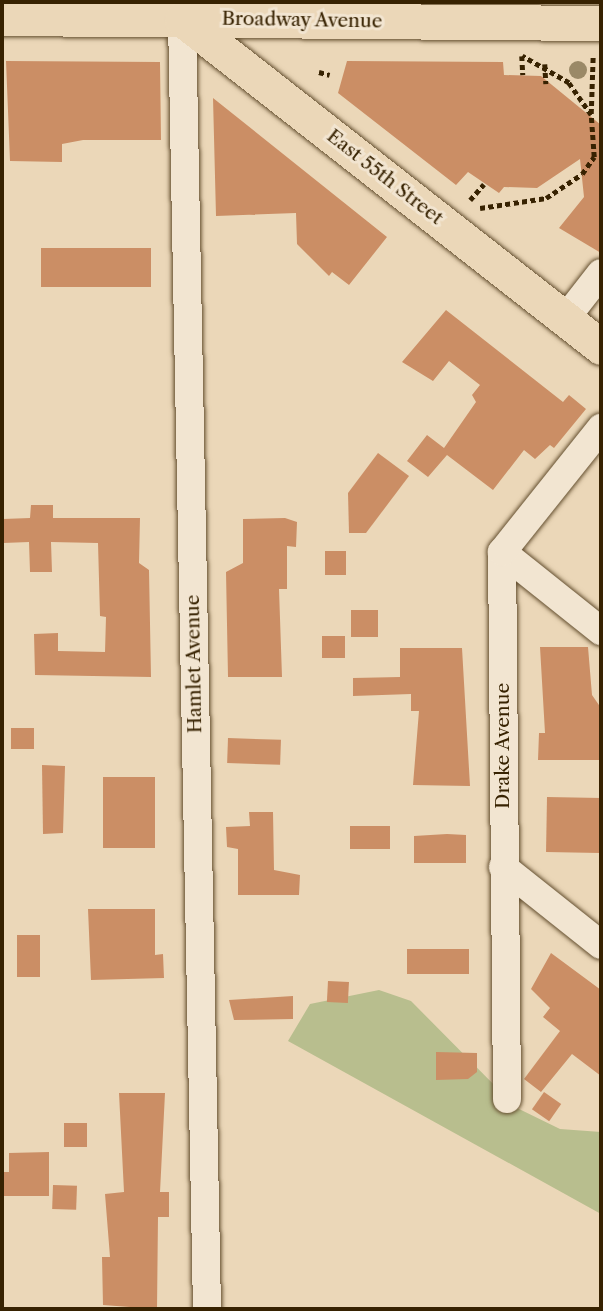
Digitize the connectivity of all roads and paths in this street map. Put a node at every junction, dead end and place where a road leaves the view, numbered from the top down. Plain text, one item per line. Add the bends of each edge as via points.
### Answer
1 (179, 10) edge
2 (2, 18) edge
3 (597, 39) edge
4 (545, 64) junction
5 (319, 72) dead end
6 (330, 75) dead end
7 (523, 75) dead end
8 (546, 84) dead end
9 (591, 115) junction
10 (484, 184) dead end
11 (470, 200) dead end
12 (480, 208) dead end
13 (601, 273) edge
14 (565, 320) junction
15 (601, 348) edge
16 (601, 428) edge
17 (502, 552) junction
18 (601, 631) edge
19 (503, 867) junction
20 (601, 945) edge
21 (507, 1099) dead end
22 (206, 1309) edge

1 - 2 main road, Broadway Avenue
1 - 3 main road, Broadway Avenue
1 - 14 main road, East 55th Street
1 - 22 street, Hamlet Avenue
3 - 9 path
4 - 7 path via 522,55
4 - 8 path
4 - 9 path via 569,83
5 - 6 path
9 - 12 path via 594,157 582,174 546,198
10 - 11 path
13 - 14 street
14 - 15 main road, East 55th Street
16 - 17 street
17 - 18 street
17 - 19 street, Drake Avenue
19 - 20 street
19 - 21 street, Drake Avenue

